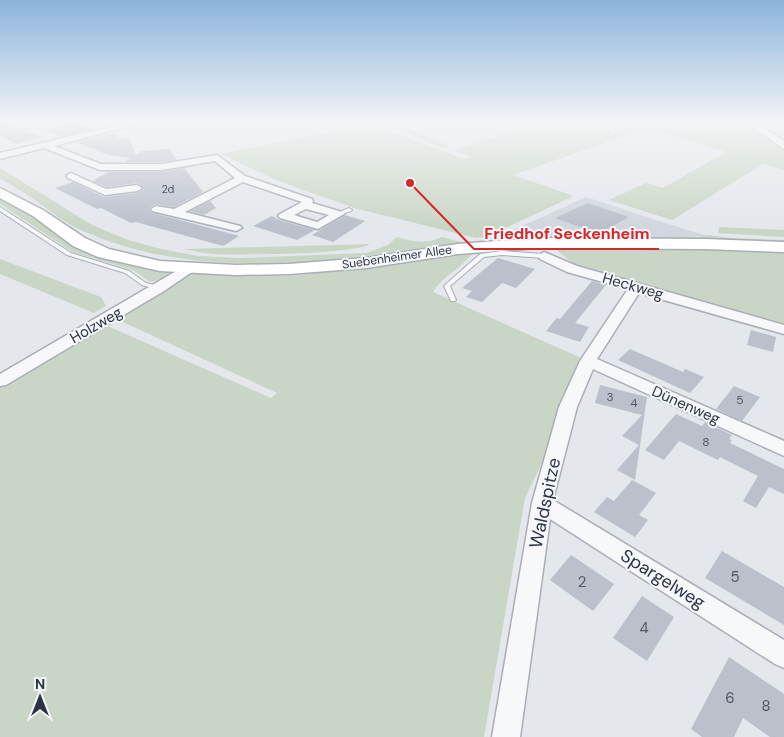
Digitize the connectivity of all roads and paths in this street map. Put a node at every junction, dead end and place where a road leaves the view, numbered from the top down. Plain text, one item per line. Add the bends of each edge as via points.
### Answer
1 (73, 156) edge
2 (100, 167) junction
3 (242, 178) junction
4 (0, 183) edge
5 (137, 188) dead end
6 (0, 192) edge
7 (304, 205) junction
8 (0, 209) edge
9 (156, 209) dead end
10 (38, 213) junction
11 (175, 213) junction
12 (236, 228) dead end
13 (784, 247) edge
14 (544, 256) joint
15 (190, 267) junction
16 (636, 287) junction
17 (159, 288) junction
18 (453, 300) dead end
19 (784, 330) edge
20 (588, 360) junction
21 (0, 381) edge
22 (784, 449) edge
23 (542, 503) junction
24 (784, 655) edge
25 (506, 737) edge

1 - 2 street
2 - 3 street via 162,167 217,158
2 - 5 street via 71,176 106,192
3 - 7 street via 308,200
3 - 11 street
4 - 10 main road, Suebenheimer Allee via 17,193
6 - 10 main road, Suebenheimer Allee
7 - 7 street via 344,212 318,226 284,216
8 - 17 lane via 68,254 127,272 144,284
9 - 11 street
10 - 15 main road, Suebenheimer Allee via 79,242 104,253 160,266
11 - 12 street
13 - 15 main road, Suebenheimer Allee via 536,243 290,269
14 - 16 street, Heckweg via 572,269
14 - 18 lane, Heckweg via 502,252 482,255 447,286
15 - 17 street, Holzweg
16 - 19 street, Heckweg
16 - 20 street, Waldspitze
17 - 21 street, Holzweg
20 - 22 street, Dünenweg
20 - 23 street, Waldspitze via 568,407
23 - 24 street, Spargelweg
23 - 25 street, Waldspitze

